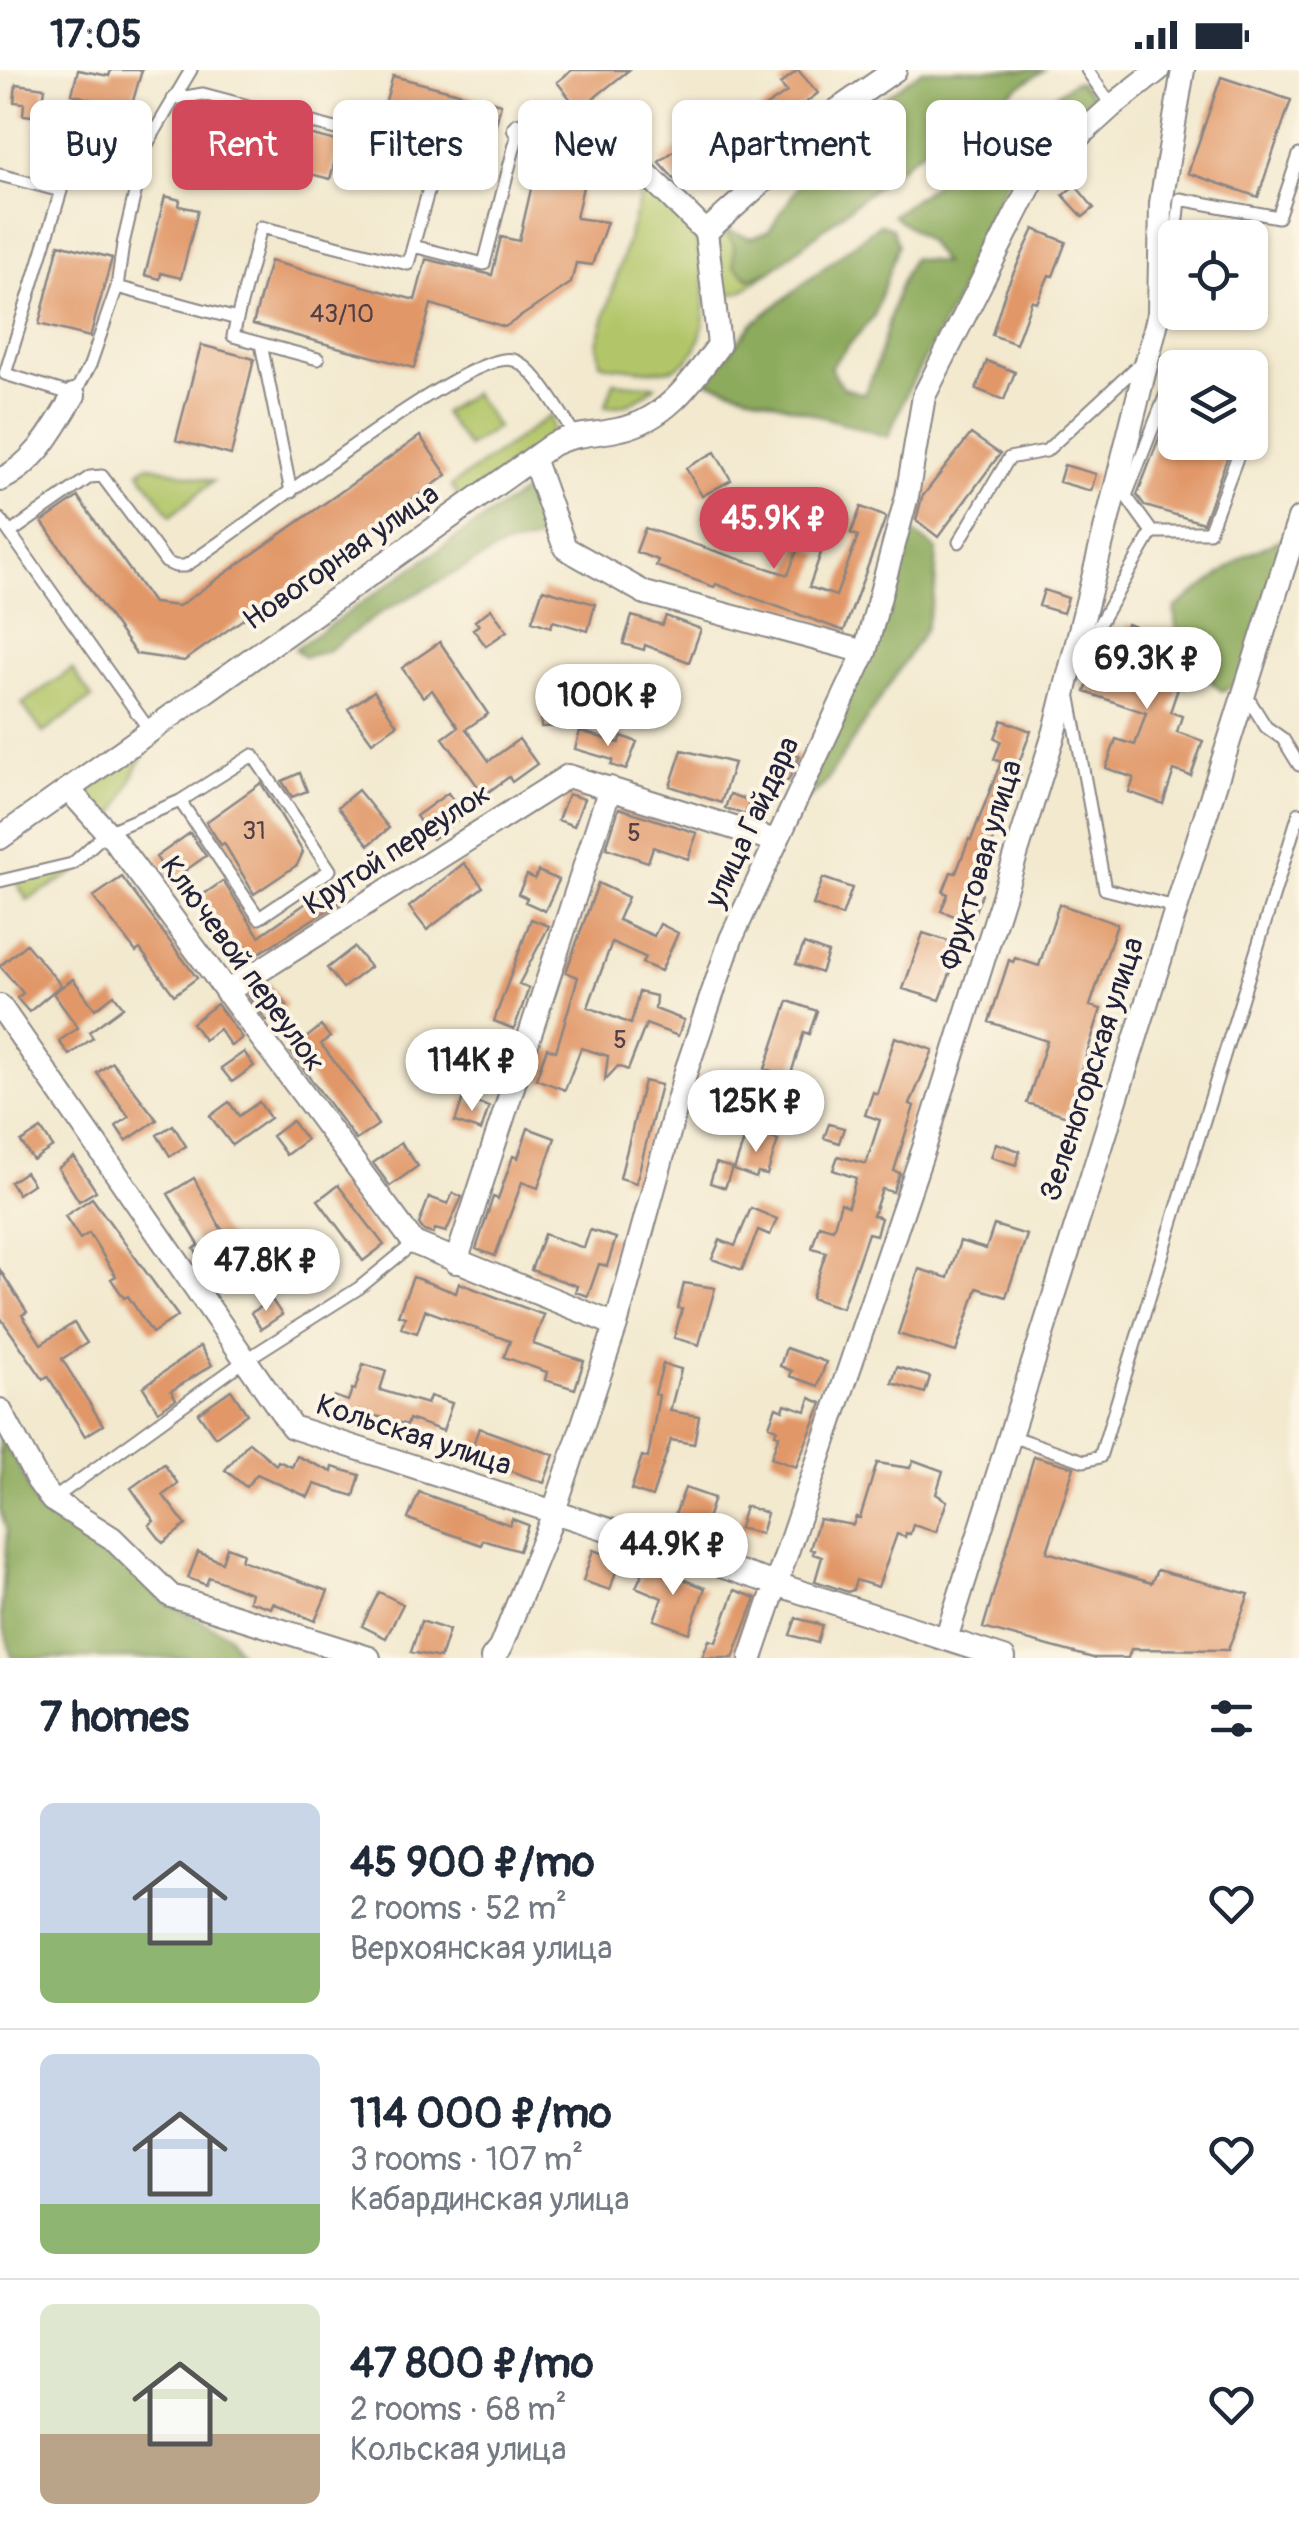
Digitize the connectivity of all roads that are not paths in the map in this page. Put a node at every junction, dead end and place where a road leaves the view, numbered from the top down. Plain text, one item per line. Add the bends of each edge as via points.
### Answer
1 (191, 70) edge
2 (895, 70) edge
3 (1086, 70) edge
4 (1158, 70) edge
5 (1183, 70) edge
6 (174, 99) junction
7 (1112, 106) junction
8 (518, 133) edge
9 (152, 136) edge
10 (1299, 155) edge
11 (0, 175) edge
12 (652, 179) edge
13 (136, 190) edge
14 (61, 191) joint
15 (1178, 220) edge
16 (706, 232) junction
17 (413, 246) junction
18 (117, 288) junction
19 (237, 319) junction
20 (1162, 330) edge
21 (261, 344) junction
22 (1148, 356) junction
23 (318, 359) dead end
24 (74, 395) junction
25 (1158, 414) edge
26 (575, 435) junction
27 (533, 458) junction
28 (1235, 460) edge
29 (1119, 473) junction
30 (0, 480) edge
31 (291, 492) junction
32 (1126, 496) junction
33 (0, 519) edge
34 (1299, 519) edge
35 (1152, 532) junction
36 (10, 533) junction
37 (959, 542) dead end
38 (865, 652) junction
39 (1066, 684) junction
40 (1244, 691) junction
41 (150, 731) junction
42 (1299, 765) edge
43 (610, 788) junction
44 (69, 790) junction
45 (180, 801) junction
46 (1299, 813) edge
47 (108, 832) junction
48 (0, 838) edge
49 (776, 840) junction
50 (0, 881) edge
51 (1175, 908) junction
52 (226, 992) junction
53 (0, 1006) edge
54 (414, 1243) junction
55 (456, 1262) junction
56 (616, 1324) junction
57 (244, 1361) junction
58 (0, 1410) edge
59 (1008, 1434) junction
60 (52, 1500) junction
61 (554, 1513) junction
62 (778, 1585) junction
63 (946, 1639) junction
64 (368, 1658) edge
65 (492, 1658) edge
66 (750, 1658) edge
67 (1004, 1658) edge

1 - 6 lane
2 - 16 street via 823,120
3 - 7 lane
4 - 7 street, улица Гайдара
5 - 22 street, Фруктовая улица via 1161,203 1159,312
6 - 9 lane
6 - 17 lane via 203,94 438,156
7 - 38 street, улица Гайдара via 1035,176 924,396 907,496
8 - 17 lane via 484,264
10 - 15 lane via 1278,217 1180,199
11 - 14 lane
12 - 16 street
13 - 18 lane
14 - 24 lane via 5,374
16 - 26 street, Новогорная улица via 719,344 685,392 644,422
17 - 19 lane via 408,264 261,226
18 - 19 lane
18 - 24 lane
19 - 21 lane via 232,336
20 - 29 lane
21 - 23 lane
21 - 31 lane
22 - 29 street, Фруктовая улица
22 - 37 lane via 1046,451 1009,458
24 - 30 street via 42,447
25 - 32 lane
26 - 27 street, Новогорная улица
26 - 31 lane via 527,367 493,360 428,395
27 - 38 street via 565,548 646,593
27 - 41 street, Новогорная улица
28 - 35 lane via 1209,532
29 - 32 lane
29 - 39 street, Фруктовая улица
31 - 36 lane via 180,566 166,562 102,476 90,477
32 - 35 lane
33 - 36 lane
34 - 40 street, Зеленогорская улица
35 - 39 lane
36 - 41 lane
38 - 49 street, улица Гайдара
39 - 51 lane via 1104,889
39 - 62 street, Фруктовая улица via 925,1145
40 - 42 lane
40 - 51 street, Зеленогорская улица
41 - 44 street, Новогорная улица
43 - 49 street, Крутой переулок
43 - 52 street, Крутой переулок via 568,776
43 - 55 street
44 - 47 street, Ключевой переулок
44 - 48 street, Новогорная улица
45 - 45 lane via 260,918 330,870 252,756
45 - 47 lane
46 - 59 lane via 1100,1457 1084,1461
47 - 50 lane via 72,864
47 - 52 street, Ключевой переулок
49 - 56 street, улица Гайдара via 730,939 686,1071
51 - 59 street, Зеленогорская улица
52 - 54 street, Ключевой переулок
53 - 57 street, Кольская улица
54 - 55 street, Ключевой переулок
54 - 57 lane via 359,1288
55 - 56 street, Ключевой переулок
56 - 61 street, улица Гайдара
57 - 60 lane
57 - 61 street, Кольская улица via 292,1427
58 - 60 street
59 - 63 street, Зеленогорская улица
60 - 64 street via 112,1538 171,1596
61 - 62 street, Кольская улица
61 - 65 street, улица Гайдара
62 - 63 street, Кольская улица
62 - 66 street, Фруктовая улица
63 - 67 street, Кольская улица

